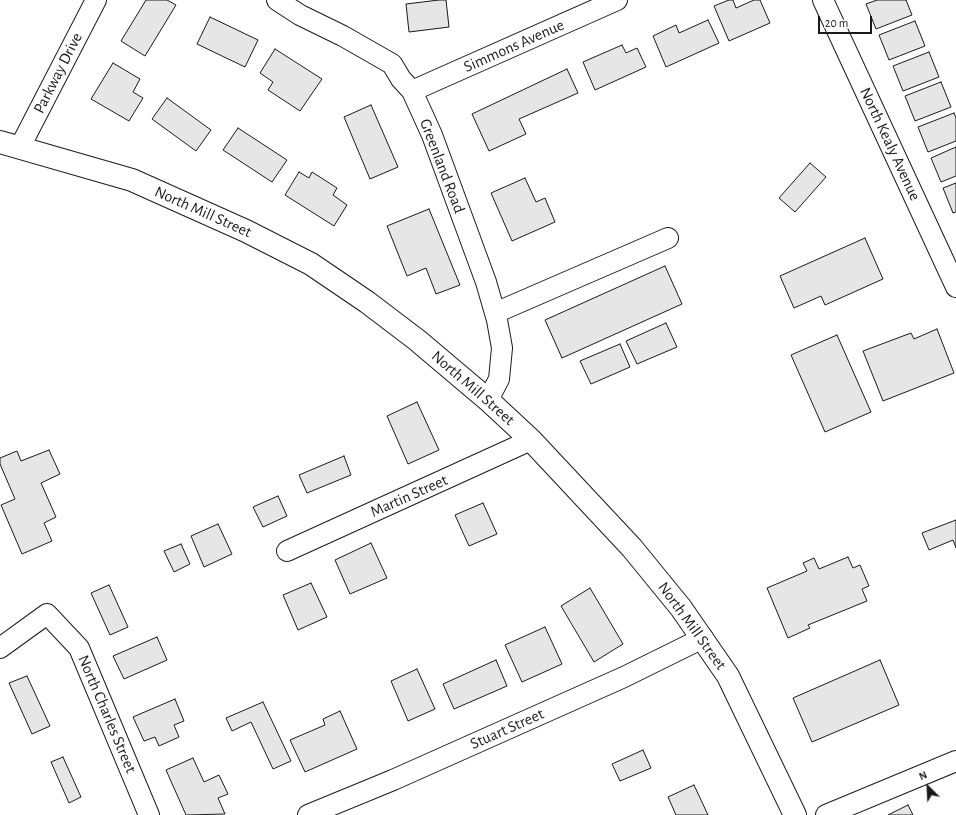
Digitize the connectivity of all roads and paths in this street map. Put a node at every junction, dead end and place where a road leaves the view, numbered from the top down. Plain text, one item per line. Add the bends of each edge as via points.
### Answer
1 (96, 0) edge
2 (277, 0) edge
3 (617, 0) edge
4 (823, 0) edge
5 (412, 91) junction
6 (10, 144) edge
7 (668, 238) dead end
8 (956, 287) edge
9 (495, 313) junction
10 (488, 400) junction
11 (531, 440) junction
12 (287, 551) dead end
13 (703, 638) junction
14 (0, 648) edge
15 (956, 762) edge
16 (149, 815) edge
17 (308, 815) edge
18 (795, 815) edge
19 (826, 815) edge

1 - 6 street, Parkway Drive
2 - 5 street, Greenland Road via 392,64
3 - 5 street, Simmons Avenue
4 - 8 street, North Kealy Avenue
5 - 9 street, Greenland Road via 432,135
6 - 10 main road, North Mill Street via 132,180 246,231 311,264 417,340
7 - 9 street
9 - 10 street, Greenland Road via 502,348 499,379
10 - 11 main road, North Mill Street
11 - 12 street, Martin Street
11 - 13 main road, North Mill Street via 632,548
13 - 17 street, Stuart Street via 624,677
13 - 18 main road, North Mill Street via 728,676
14 - 16 street, North Charles Street via 47,614 79,648
15 - 19 street

